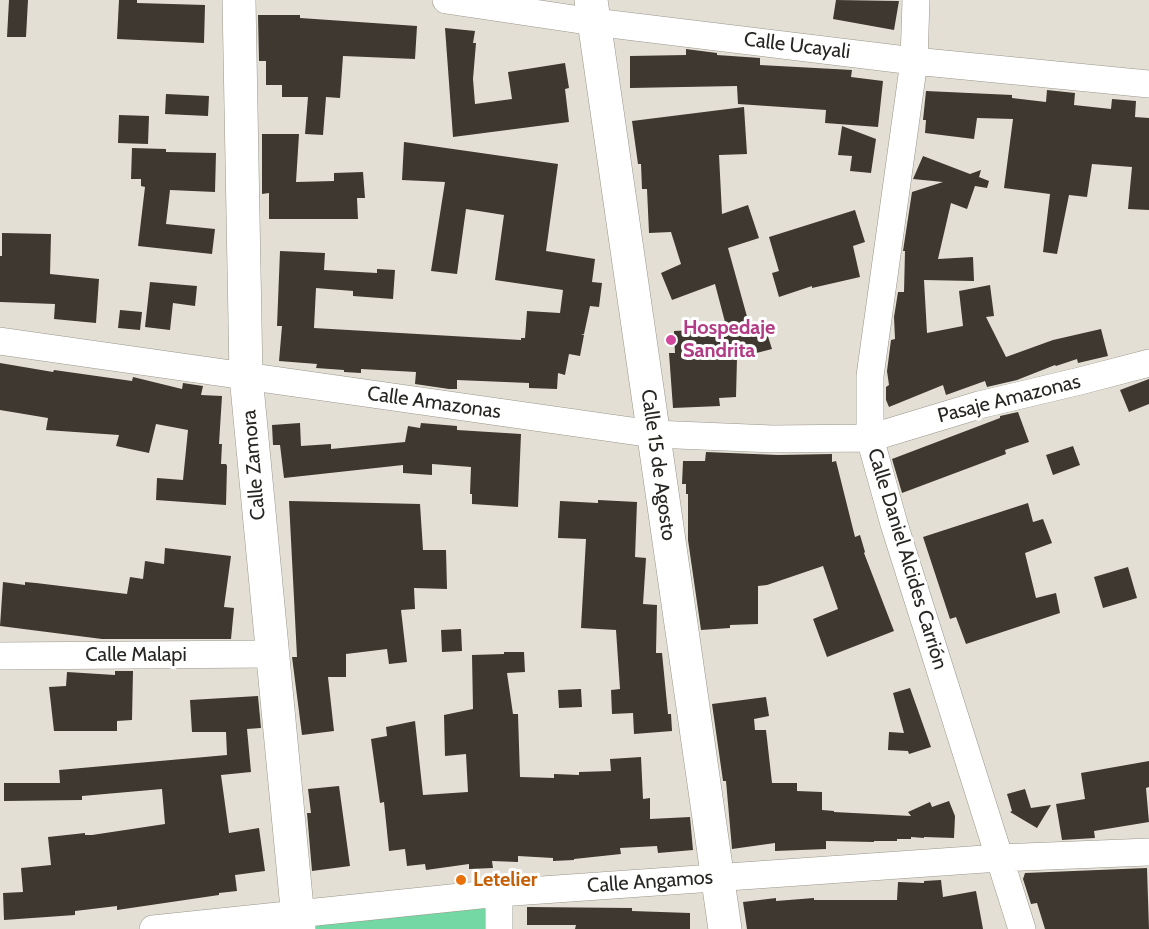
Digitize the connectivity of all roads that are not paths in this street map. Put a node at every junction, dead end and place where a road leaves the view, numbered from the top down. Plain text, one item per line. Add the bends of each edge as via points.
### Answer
1 (239, 0) edge
2 (446, 0) edge
3 (916, 0) edge
4 (593, 11) edge
5 (914, 61) junction
6 (1149, 84) edge
7 (0, 341) edge
8 (1149, 363) edge
9 (246, 376) junction
10 (653, 434) junction
11 (870, 438) junction
12 (271, 654) junction
13 (0, 656) edge
14 (1149, 852) edge
15 (999, 858) junction
16 (718, 878) junction
17 (500, 893) junction
18 (298, 922) edge
19 (153, 929) edge
20 (500, 929) edge
21 (725, 929) edge
22 (1022, 929) edge

1 - 9 street, Calle Zamora
2 - 4 street, Calle Ucayali
3 - 5 street, Calle Daniel Alcides Carrión
4 - 5 street, Calle Ucayali
4 - 10 street, Calle 15 de Agosto
5 - 6 street, Calle Ucayali
5 - 11 street, Calle Daniel Alcides Carrión via 870,376
7 - 9 street, Calle Amazonas
8 - 11 street, Pasaje Amazonas via 979,405
9 - 10 street, Calle Amazonas
9 - 12 street, Calle Zamora
10 - 11 street, Calle Amazonas
10 - 16 street, Calle 15 de Agosto
11 - 15 street, Calle Daniel Alcides Carrión
12 - 13 street, Calle Malapi
12 - 18 street, Calle Zamora
14 - 15 street, Calle Angamos
15 - 16 street, Calle Angamos
15 - 22 street, Calle Daniel Alcides Carrión
16 - 17 street, Calle Angamos
16 - 21 street, Calle 15 de Agosto
17 - 18 street, Calle Angamos
17 - 20 street
18 - 19 street, Calle Angamos

